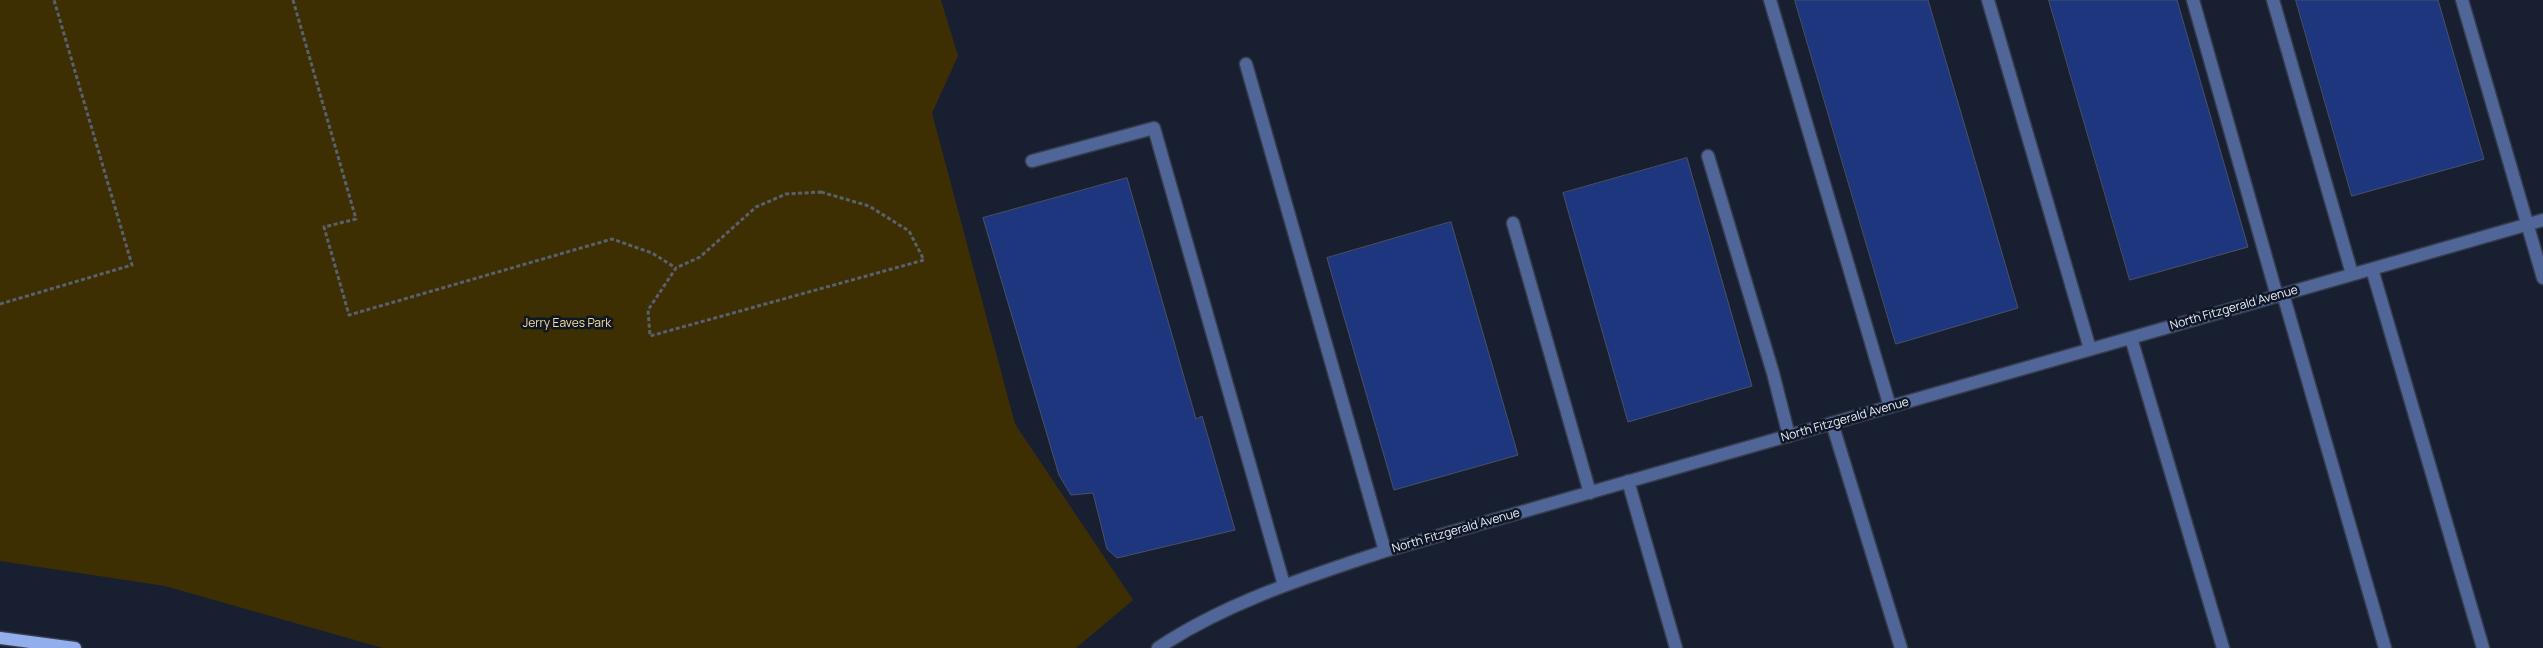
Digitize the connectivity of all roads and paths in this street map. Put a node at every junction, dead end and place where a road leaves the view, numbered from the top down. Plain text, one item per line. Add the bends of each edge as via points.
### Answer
1 (54, 0) edge
2 (294, 0) edge
3 (1770, 0) edge
4 (1988, 0) edge
5 (2192, 0) edge
6 (2273, 0) edge
7 (2462, 0) edge
8 (1246, 64) dead end
9 (1708, 156) dead end
10 (1032, 161) dead end
11 (2543, 220) edge
12 (1513, 223) dead end
13 (2528, 224) junction
14 (676, 268) junction
15 (2372, 269) junction
16 (2352, 274) junction
17 (2543, 278) edge
18 (2280, 295) junction
19 (0, 304) edge
20 (2131, 338) junction
21 (2090, 349) junction
22 (1890, 407) junction
23 (1832, 423) junction
24 (1789, 436) junction
25 (1628, 481) junction
26 (1590, 493) junction
27 (1385, 551) junction
28 (1284, 584) junction
29 (0, 638) edge
30 (75, 648) edge
31 (1158, 648) edge
32 (1676, 648) edge
33 (1902, 648) edge
34 (2223, 648) edge
35 (2385, 648) edge
36 (2483, 648) edge

1 - 19 path via 132,265
2 - 14 path via 356,218 324,227 349,315 612,239 652,253
3 - 22 street
4 - 21 street
5 - 18 street
6 - 16 street
7 - 13 street
8 - 27 street
9 - 24 street
10 - 28 street via 1154,128
11 - 13 street, North Fitzgerald Avenue
12 - 26 street
13 - 15 street, North Fitzgerald Avenue
13 - 17 street
14 - 14 path via 648,310 650,336 924,260 909,231 869,206 821,192 786,194 756,207 700,257
15 - 16 street, North Fitzgerald Avenue
15 - 36 street
16 - 18 street, North Fitzgerald Avenue
18 - 20 street, North Fitzgerald Avenue
18 - 35 street
20 - 21 street, North Fitzgerald Avenue
20 - 34 street
21 - 22 street, North Fitzgerald Avenue
22 - 23 street, North Fitzgerald Avenue
23 - 24 street, North Fitzgerald Avenue
23 - 33 street
24 - 25 street, North Fitzgerald Avenue
25 - 26 street, North Fitzgerald Avenue
25 - 32 street
26 - 27 street, North Fitzgerald Avenue
27 - 28 street, North Fitzgerald Avenue
28 - 31 street, North Fitzgerald Avenue via 1239,604
29 - 30 main road

